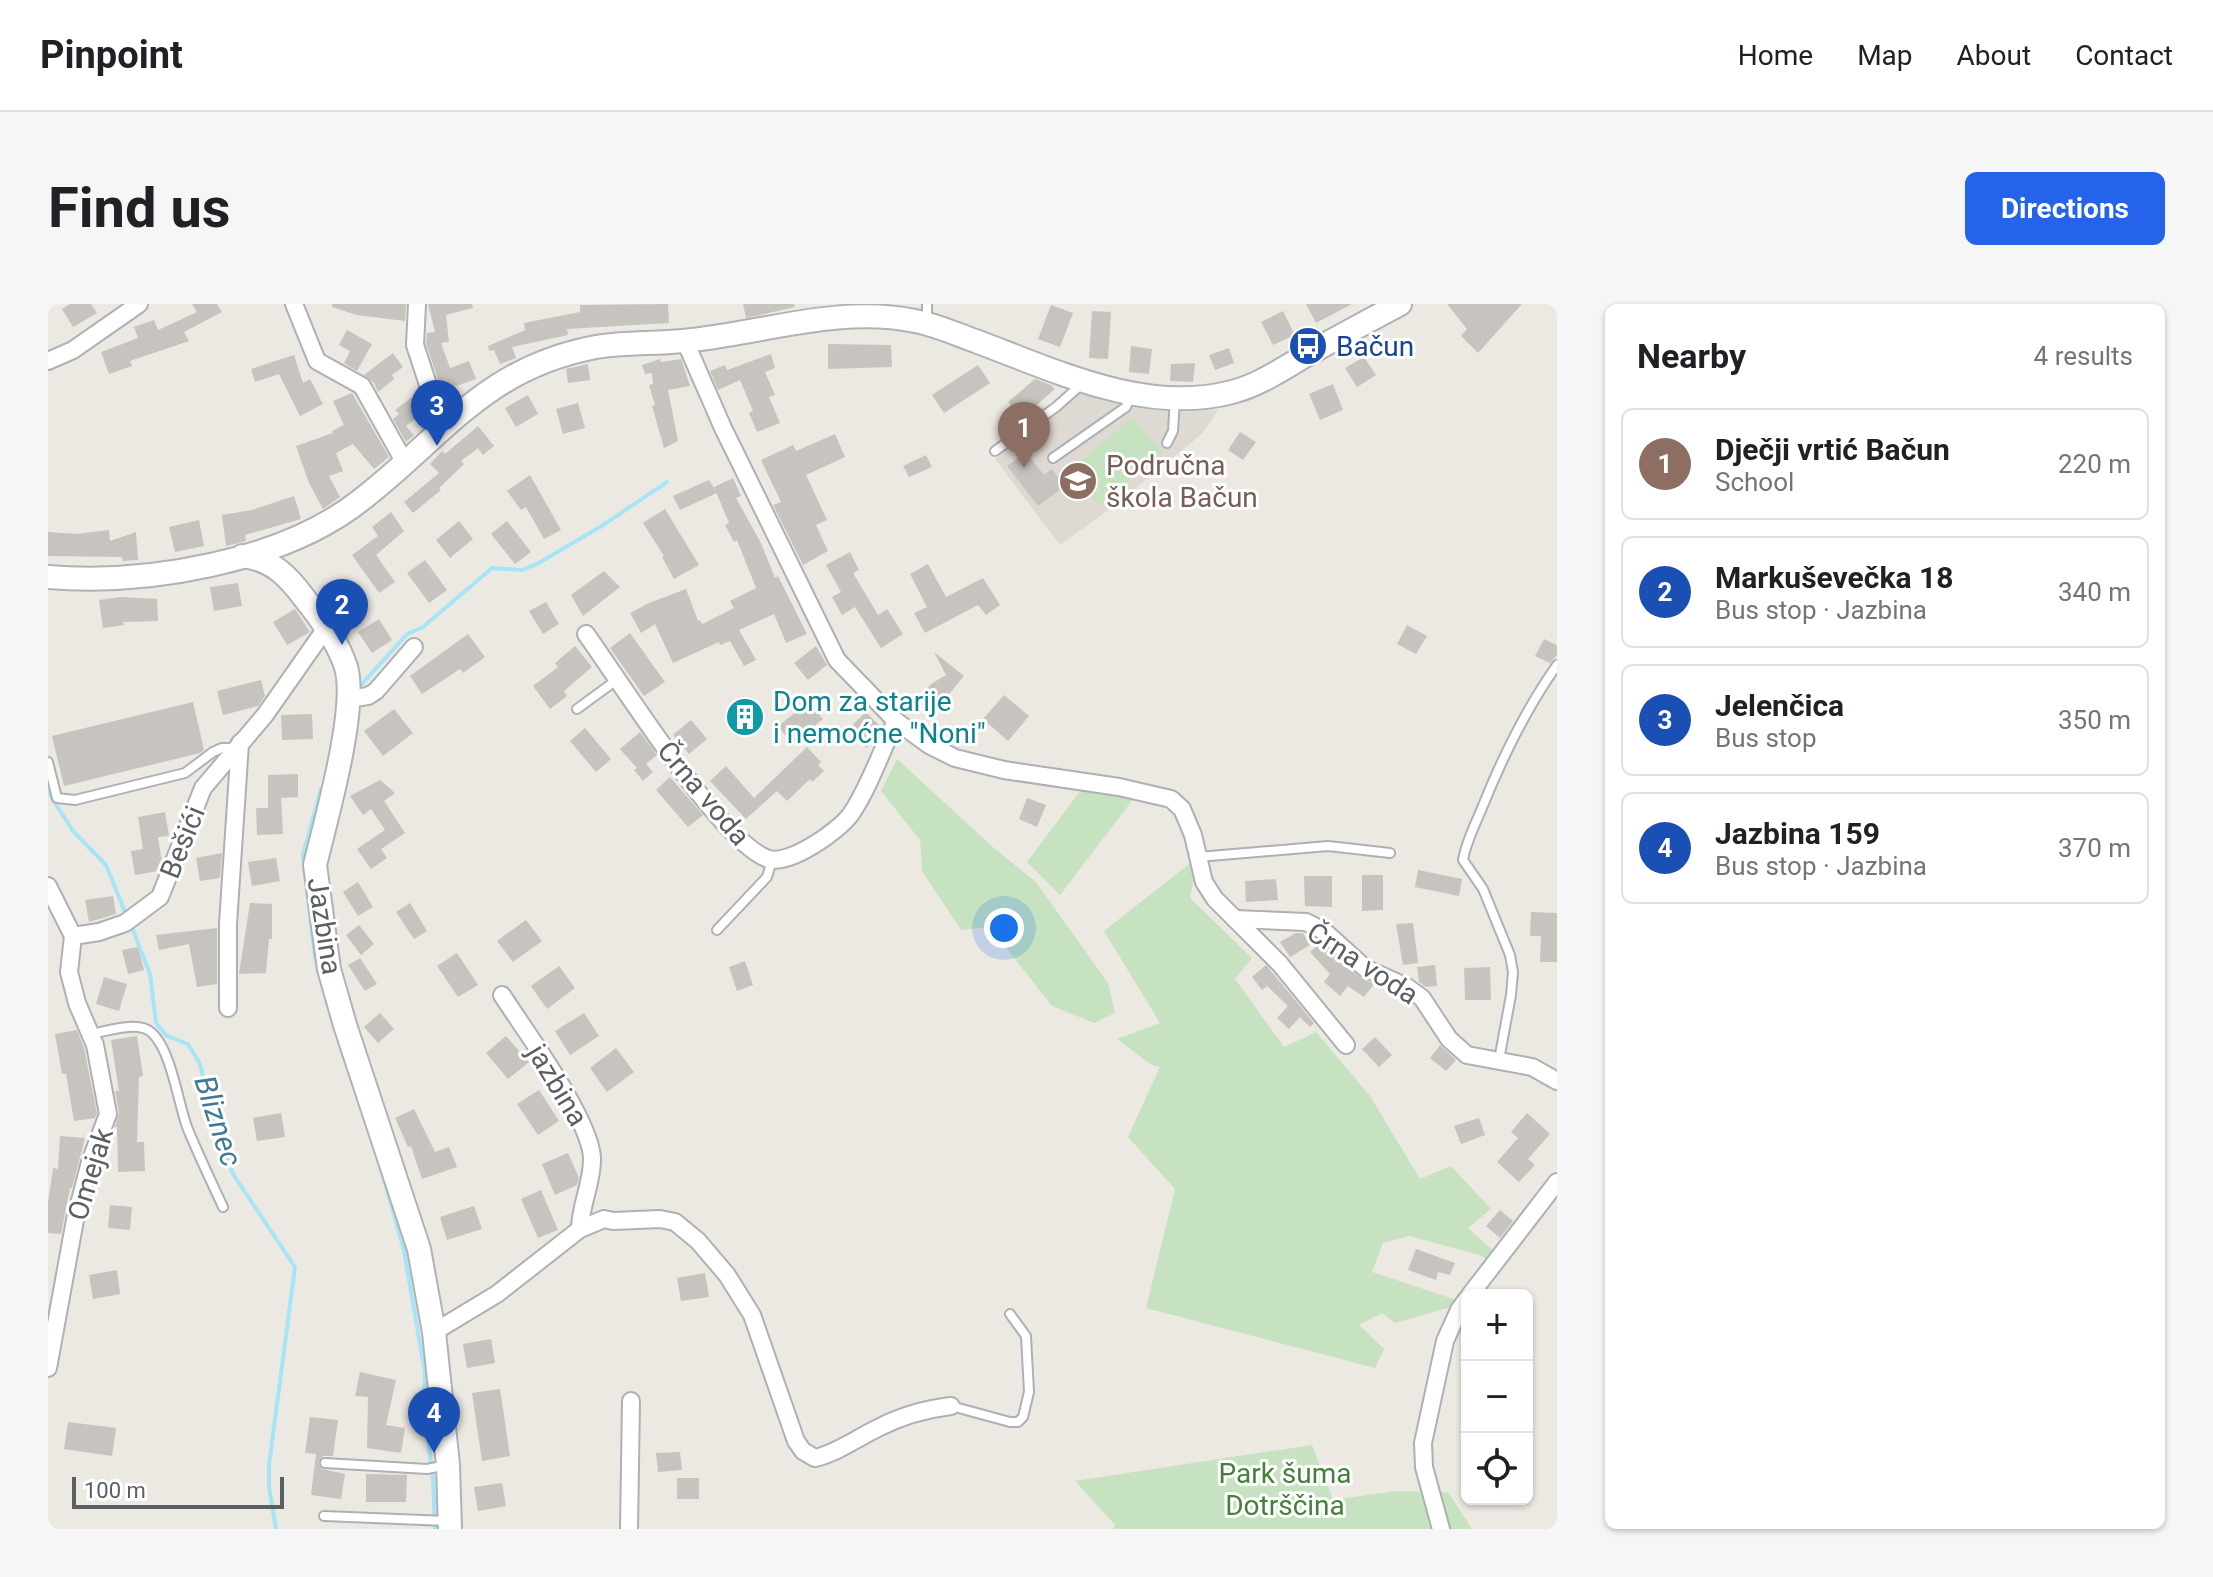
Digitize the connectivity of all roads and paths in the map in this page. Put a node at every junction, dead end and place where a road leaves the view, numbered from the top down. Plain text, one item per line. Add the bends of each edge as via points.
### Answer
1 (137, 304) edge
2 (294, 304) edge
3 (417, 304) edge
4 (1400, 304) edge
5 (927, 314) edge
6 (712, 336) junction
7 (685, 341) junction
8 (48, 361) edge
9 (695, 364) junction
10 (1085, 381) junction
11 (1131, 393) junction
12 (1175, 398) junction
13 (442, 427) junction
14 (1167, 443) dead end
15 (995, 451) dead end
16 (1053, 458) dead end
17 (405, 463) junction
18 (294, 540) junction
19 (242, 556) junction
20 (287, 576) junction
21 (48, 577) edge
22 (326, 628) junction
23 (586, 634) dead end
24 (414, 647) dead end
25 (1557, 665) edge
26 (618, 678) junction
27 (348, 699) junction
28 (577, 709) dead end
29 (896, 721) junction
30 (238, 746) junction
31 (48, 762) edge
32 (1390, 853) dead end
33 (1198, 857) junction
34 (772, 860) junction
35 (48, 886) edge
36 (1235, 919) junction
37 (717, 930) dead end
38 (73, 936) junction
39 (502, 995) dead end
40 (228, 1008) dead end
41 (90, 1034) junction
42 (1346, 1045) dead end
43 (1499, 1060) junction
44 (1557, 1081) edge
45 (1557, 1182) edge
46 (223, 1207) dead end
47 (580, 1229) junction
48 (1475, 1289) edge
49 (1461, 1307) edge
50 (1010, 1314) dead end
51 (434, 1332) junction
52 (48, 1368) edge
53 (631, 1401) dead end
54 (951, 1406) joint
55 (325, 1463) dead end
56 (437, 1467) junction
57 (324, 1516) dead end
58 (443, 1524) edge
59 (629, 1529) edge
60 (1441, 1529) edge

1 - 8 street via 73,350
2 - 17 street via 317,361 362,386
3 - 13 street via 415,345
4 - 12 main road via 1261,381 1231,392
5 - 6 main road via 915,320 855,317
5 - 10 main road
6 - 7 main road
6 - 9 street
7 - 9 street, Črna voda
7 - 13 main road via 596,347 545,361 491,388
9 - 29 street, Črna voda via 837,660
10 - 11 main road
10 - 15 lane
11 - 12 main road
11 - 16 lane via 1126,407
12 - 14 lane
13 - 17 main road
17 - 18 main road via 348,510
18 - 19 main road
18 - 20 main road via 285,560
19 - 20 main road, Jazbina via 262,559
19 - 21 main road via 144,577
20 - 22 main road, Jazbina
22 - 27 main road, Jazbina via 346,669
22 - 30 street, Bešići
23 - 26 street, Črna voda
24 - 27 street via 376,691
25 - 43 lane via 1496,774 1463,860 1483,889 1510,955 1511,995
26 - 28 lane
26 - 34 street, Črna voda via 660,742 729,827 756,854
27 - 51 main road, Jazbina via 316,881 329,969 419,1249
29 - 33 street, Črna voda via 955,758 1171,799 1182,809
29 - 34 street, Črna voda via 849,817 810,847
30 - 31 lane via 213,752 185,773 75,800 57,798
30 - 38 street, Bešići via 203,788 160,897 131,920
30 - 40 street, Bešići
32 - 33 lane via 1328,846
33 - 36 street, Črna voda via 1204,882
34 - 37 lane via 767,877
35 - 38 street
36 - 42 street, Črna voda via 1280,964
36 - 43 street, Črna voda via 1306,922 1324,931 1365,968 1422,998 1449,1039 1467,1055
38 - 41 street, Omejak via 69,972
39 - 47 street, jazbina via 588,1137 590,1181
41 - 46 lane via 131,1027 153,1033
41 - 52 street, Omejak via 108,1114 75,1220
43 - 44 street, Črna voda via 1532,1067
45 - 48 street
47 - 51 street via 497,1294
47 - 54 street via 604,1219 660,1219 675,1222 698,1241 752,1315 796,1441 815,1458 881,1426
49 - 60 street via 1445,1341 1423,1443
50 - 54 lane via 1026,1336 1029,1392 1023,1417 1010,1422
51 - 56 main road, Jazbina
53 - 59 street
55 - 56 lane
56 - 58 main road, Jazbina
57 - 58 lane

